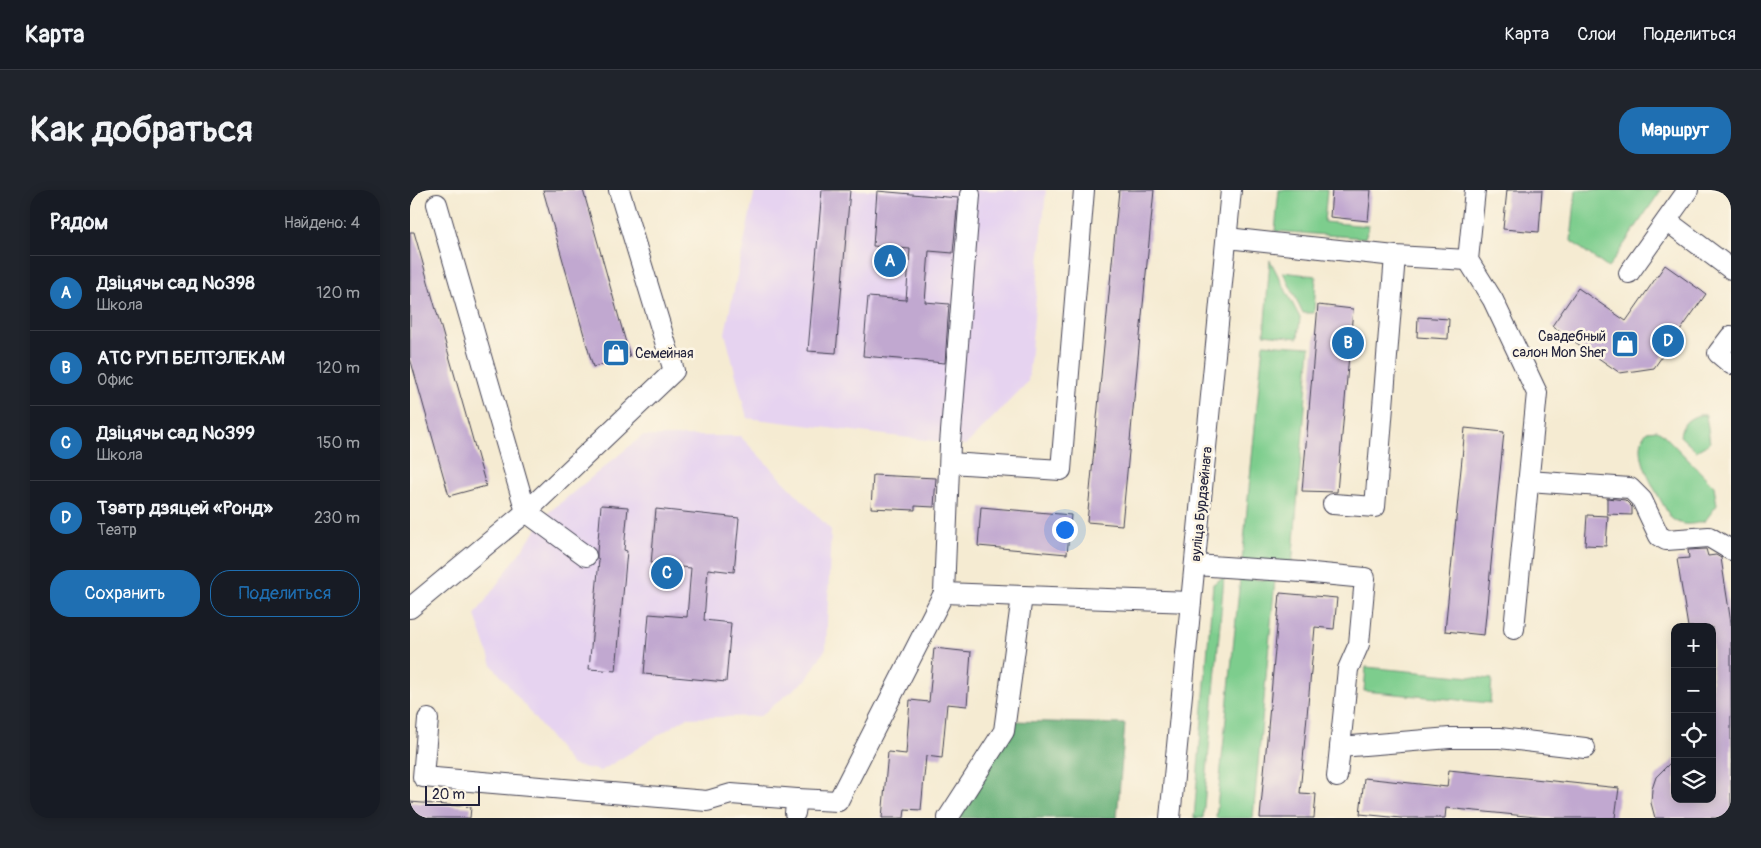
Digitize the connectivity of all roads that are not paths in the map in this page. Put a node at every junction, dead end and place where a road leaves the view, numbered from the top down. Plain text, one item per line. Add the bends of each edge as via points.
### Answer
1 (619, 190) edge
2 (1084, 190) edge
3 (1231, 190) edge
4 (1475, 190) edge
5 (1688, 190) edge
6 (970, 195) dead end
7 (437, 204) dead end
8 (1667, 221) junction
9 (1227, 238) junction
10 (1395, 256) junction
11 (1468, 260) junction
12 (1731, 269) edge
13 (1629, 273) dead end
14 (1731, 336) edge
15 (1731, 364) edge
16 (950, 463) junction
17 (1528, 481) junction
18 (1333, 504) dead end
19 (526, 512) junction
20 (1731, 550) edge
21 (586, 556) dead end
22 (1195, 565) junction
23 (944, 592) junction
24 (1022, 596) junction
25 (1191, 602) junction
26 (410, 608) edge
27 (1514, 629) dead end
28 (428, 719) dead end
29 (1340, 747) junction
30 (1585, 748) dead end
31 (1337, 777) dead end
32 (948, 818) edge
33 (1170, 818) edge

1 - 19 street via 674,371
2 - 16 street via 1061,470
3 - 9 street, вуліца Бурдзейнага
4 - 11 street
5 - 8 street
6 - 16 street
7 - 19 street
8 - 12 street
8 - 13 street
9 - 10 street
9 - 22 street, вуліца Бурдзейнага
10 - 11 street
10 - 18 street via 1375,507
11 - 17 street via 1493,300 1537,393
14 - 15 street via 1718,353
16 - 23 street
17 - 20 street via 1630,488 1642,500 1660,536 1666,540 1709,538
17 - 27 street
19 - 21 street
19 - 26 street
22 - 25 street, вуліца Бурдзейнага
22 - 29 street via 1365,578 1360,644 1348,669
23 - 24 street
23 - 28 street via 838,802 796,806 731,794 700,801 423,777
24 - 25 street
24 - 32 street via 1004,731
25 - 33 street, вуліца Бурдзейнага
29 - 30 street via 1450,738 1500,738
29 - 31 street

